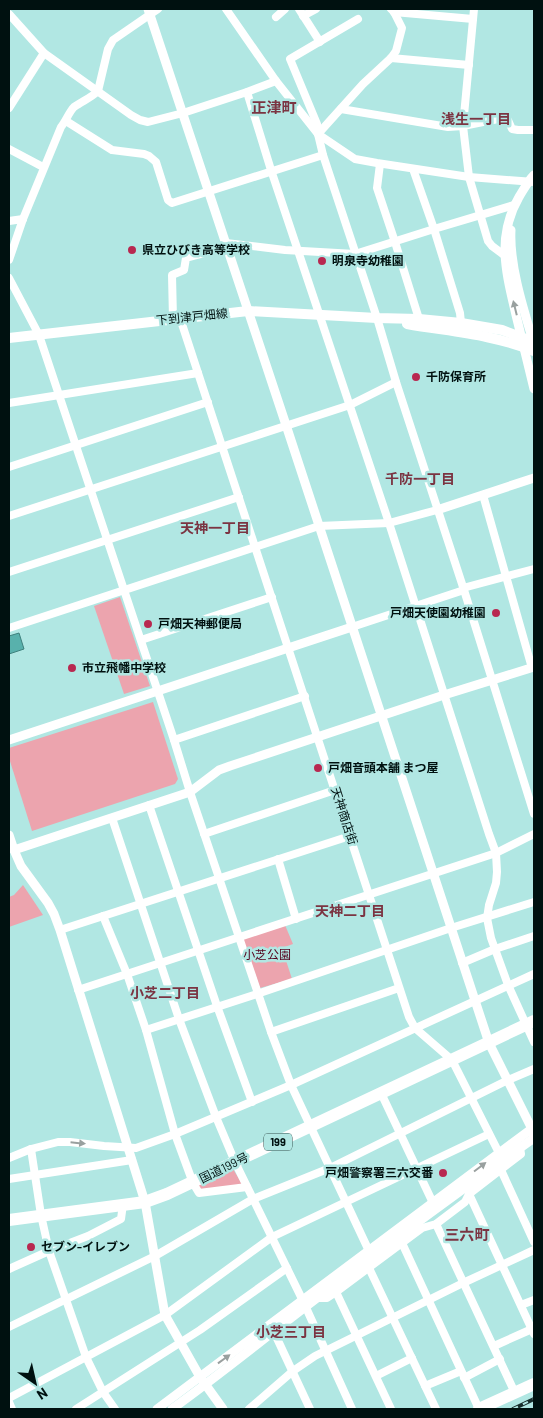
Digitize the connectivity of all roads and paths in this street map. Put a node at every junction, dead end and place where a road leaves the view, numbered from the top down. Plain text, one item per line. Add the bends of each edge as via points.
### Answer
1 (158, 9) edge
2 (226, 9) edge
3 (285, 9) edge
4 (298, 9) edge
5 (316, 9) edge
6 (474, 9) edge
7 (393, 10) edge
8 (149, 11) edge
9 (9, 14) edge
10 (303, 16) junction
11 (276, 17) dead end
12 (358, 19) dead end
13 (473, 19) junction
14 (320, 42) junction
15 (44, 53) junction
16 (391, 58) junction
17 (468, 65) junction
18 (276, 81) junction
19 (98, 91) junction
20 (248, 92) junction
21 (9, 108) edge
22 (341, 109) junction
23 (183, 113) junction
24 (66, 121) junction
25 (463, 126) junction
26 (534, 130) edge
27 (318, 134) junction
28 (9, 150) edge
29 (323, 155) junction
30 (380, 164) junction
31 (43, 166) junction
32 (413, 169) junction
33 (271, 170) junction
34 (469, 177) junction
35 (532, 179) edge
36 (208, 191) junction
37 (514, 205) junction
38 (480, 215) junction
39 (23, 219) junction
40 (9, 221) edge
41 (434, 229) junction
42 (395, 242) junction
43 (226, 245) junction
44 (298, 250) junction
45 (356, 254) junction
46 (504, 255) junction
47 (9, 260) edge
48 (9, 278) edge
49 (248, 310) junction
50 (319, 314) junction
51 (377, 318) junction
52 (176, 319) junction
53 (419, 319) junction
54 (461, 323) junction
55 (39, 335) junction
56 (522, 336) junction
57 (9, 338) edge
58 (532, 345) edge
59 (198, 373) junction
60 (396, 382) junction
61 (534, 389) edge
62 (59, 395) junction
63 (208, 402) junction
64 (9, 403) edge
65 (350, 405) junction
66 (286, 425) junction
67 (75, 445) junction
68 (222, 446) junction
69 (9, 467) edge
70 (534, 478) edge
71 (90, 490) junction
72 (483, 495) junction
73 (239, 498) junction
74 (437, 510) junction
75 (9, 516) edge
76 (389, 523) junction
77 (319, 526) junction
78 (107, 540) junction
79 (255, 546) junction
80 (534, 569) edge
81 (9, 572) edge
82 (506, 577) junction
83 (464, 589) junction
84 (124, 590) junction
85 (272, 597) junction
86 (415, 607) junction
87 (352, 627) junction
88 (9, 628) edge
89 (140, 640) junction
90 (289, 648) junction
91 (533, 667) edge
92 (492, 679) junction
93 (158, 691) junction
94 (444, 695) junction
95 (305, 696) junction
96 (381, 716) junction
97 (318, 737) junction
98 (9, 740) edge
99 (174, 740) junction
100 (335, 790) junction
101 (190, 792) junction
102 (149, 805) junction
103 (534, 814) edge
104 (112, 818) junction
105 (204, 834) junction
106 (534, 834) edge
107 (9, 835) edge
108 (350, 836) junction
109 (14, 850) junction
110 (496, 853) junction
111 (278, 859) junction
112 (433, 874) junction
113 (219, 879) junction
114 (179, 892) junction
115 (370, 895) junction
116 (534, 902) edge
117 (141, 904) junction
118 (103, 916) junction
119 (487, 918) junction
120 (296, 919) junction
121 (451, 928) junction
122 (60, 930) junction
123 (534, 936) edge
124 (238, 937) junction
125 (387, 949) junction
126 (495, 949) junction
127 (199, 951) junction
128 (160, 963) junction
129 (462, 963) junction
130 (127, 974) junction
131 (534, 974) edge
132 (508, 986) junction
133 (399, 988) junction
134 (78, 990) junction
135 (257, 994) junction
136 (475, 1001) junction
137 (217, 1006) junction
138 (179, 1019) junction
139 (530, 1023) edge
140 (415, 1028) junction
141 (146, 1030) junction
142 (270, 1032) junction
143 (534, 1042) edge
144 (489, 1043) junction
145 (452, 1060) junction
146 (534, 1069) edge
147 (508, 1080) junction
148 (291, 1085) junction
149 (381, 1093) junction
150 (471, 1098) junction
151 (252, 1102) junction
152 (216, 1117) junction
153 (310, 1126) junction
154 (534, 1128) edge
155 (400, 1133) junction
156 (175, 1134) junction
157 (489, 1134) junction
158 (534, 1139) edge
159 (128, 1148) junction
160 (520, 1148) junction
161 (31, 1149) junction
162 (499, 1153) junction
163 (9, 1158) edge
164 (132, 1160) junction
165 (235, 1162) junction
166 (330, 1168) junction
167 (417, 1168) junction
168 (501, 1170) junction
169 (35, 1176) junction
170 (9, 1179) edge
171 (193, 1183) junction
172 (247, 1187) junction
173 (469, 1194) junction
174 (253, 1199) junction
175 (145, 1202) junction
176 (346, 1202) junction
177 (433, 1203) junction
178 (123, 1204) junction
179 (41, 1215) junction
180 (9, 1220) edge
181 (436, 1224) junction
182 (272, 1237) junction
183 (534, 1242) edge
184 (402, 1243) junction
185 (534, 1250) edge
186 (49, 1251) junction
187 (369, 1251) junction
188 (155, 1256) junction
189 (502, 1264) junction
190 (287, 1268) junction
191 (369, 1268) junction
192 (9, 1269) edge
193 (463, 1283) junction
194 (336, 1292) junction
195 (318, 1298) junction
196 (65, 1300) junction
197 (428, 1300) junction
198 (534, 1300) edge
199 (304, 1304) junction
200 (521, 1305) junction
201 (165, 1315) junction
202 (393, 1318) junction
203 (9, 1327) edge
204 (533, 1331) edge
205 (274, 1332) junction
206 (356, 1336) junction
207 (180, 1343) junction
208 (494, 1346) junction
209 (325, 1351) junction
210 (86, 1357) junction
211 (412, 1358) junction
212 (500, 1359) junction
213 (292, 1371) junction
214 (463, 1375) junction
215 (376, 1376) junction
216 (202, 1381) junction
217 (534, 1384) edge
218 (425, 1386) junction
219 (103, 1392) junction
220 (515, 1393) junction
221 (9, 1398) edge
222 (9, 1402) edge
223 (12, 1409) edge
224 (76, 1409) edge
225 (115, 1409) edge
226 (157, 1409) edge
227 (172, 1409) edge
228 (223, 1409) edge
229 (249, 1409) edge
230 (310, 1409) edge
231 (352, 1409) edge
232 (392, 1409) edge
233 (436, 1409) edge
234 (479, 1409) edge

1 - 8 street
2 - 18 street
3 - 11 street
4 - 10 street
5 - 10 street
6 - 13 street
7 - 13 street
7 - 16 street via 402,28
8 - 19 street via 113,40
8 - 23 street
9 - 15 street
10 - 14 street
12 - 14 street
13 - 17 street
14 - 27 street via 290,59 317,124
15 - 19 street
15 - 21 street
16 - 17 street
16 - 22 street
17 - 25 street
18 - 20 street
18 - 27 street
19 - 23 street via 140,120 148,122
19 - 24 street via 73,108
20 - 23 street
20 - 33 street
22 - 25 street via 448,127
22 - 27 street
23 - 36 street
24 - 31 street
24 - 36 street via 112,150 150,156 156,162 168,200 172,203
25 - 26 street via 503,118 508,120 512,129
25 - 34 street
27 - 29 street
27 - 30 street via 355,159
28 - 31 street
29 - 33 street
29 - 45 street
30 - 32 street
30 - 42 street via 377,188
31 - 39 street
32 - 34 street
32 - 41 street
33 - 36 street
33 - 44 street
34 - 35 street
34 - 38 street
35 - 37 street
36 - 43 street
37 - 38 street
37 - 46 street via 508,222
37 - 58 street via 510,234
38 - 41 street
38 - 46 street via 488,241
39 - 40 street
39 - 47 street
41 - 42 street
41 - 54 street
42 - 45 street
42 - 53 street
43 - 44 street
43 - 49 street
43 - 52 street, 天神商店街 via 186,258 184,270 172,275
44 - 45 street
44 - 50 street
45 - 51 street
56 -> 46 street
48 - 55 street
49 - 50 main road, 下到津戸畑線
49 - 52 main road, 下到津戸畑線
49 - 66 street
50 - 51 main road, 下到津戸畑線
50 - 65 street
51 - 53 main road, 下到津戸畑線
51 - 58 main road, 下到津戸畑線
51 - 60 street
52 - 55 main road, 下到津戸畑線
52 - 59 street, 天神商店街
53 - 54 main road, 下到津戸畑線
54 - 56 main road, 下到津戸畑線
55 - 57 main road, 下到津戸畑線
55 - 62 street
56 - 58 main road, 下到津戸畑線
58 - 61 street
59 - 62 street
59 - 63 street, 天神商店街
60 - 65 street
60 - 74 street
62 - 64 street
62 - 67 street
63 - 67 street
63 - 68 street, 天神商店街
65 - 66 street
65 - 76 street
66 - 68 street
66 - 77 street
67 - 69 street
67 - 71 street
68 - 71 street
68 - 73 street, 天神商店街
70 - 72 street
71 - 75 street
71 - 78 street
72 - 74 street
72 - 82 street
73 - 78 street
73 - 79 street, 天神商店街
74 - 76 street
74 - 83 street
76 - 77 street
76 - 86 street
77 - 79 street
77 - 87 street
78 - 81 street
78 - 84 street
79 - 84 street
79 - 85 street, 天神商店街
80 - 82 street
82 - 83 street
82 - 91 street
83 - 86 street
83 - 92 street
84 - 88 street
84 - 89 street
85 - 89 street
85 - 90 street, 天神商店街
86 - 87 street
86 - 94 street
87 - 90 street
87 - 96 street
89 - 93 street
90 - 93 street
90 - 95 street, 天神商店街
91 - 92 street
92 - 94 street
92 - 103 street
93 - 98 street
93 - 99 street
94 - 96 street
94 - 110 street
95 - 97 street, 天神商店街
95 - 99 street
96 - 97 street
96 - 112 street
97 - 100 street, 天神商店街
97 - 101 street via 220,770
99 - 101 street
100 - 105 street
100 - 108 street, 天神商店街
101 - 102 street
101 - 105 street
102 - 104 street
102 - 114 street
104 - 109 street
104 - 117 street
105 - 113 street
106 - 110 street
107 - 109 street
108 - 111 street
108 - 115 street, 天神商店街
109 - 122 street via 21,866 51,909
110 - 112 street
110 - 119 street via 496,883
111 - 113 street
111 - 120 street
112 - 115 street
112 - 121 street
113 - 114 street
113 - 124 street
114 - 117 street
114 - 127 street
115 - 120 street
115 - 125 street, 天神商店街
116 - 119 street
117 - 118 street
117 - 128 street
118 - 122 street
118 - 130 street
119 - 121 street
119 - 126 street
120 - 124 street
121 - 125 street
121 - 129 street
122 - 134 street
123 - 126 street
124 - 127 street
124 - 135 street
125 - 133 street, 天神商店街
125 - 135 street
126 - 129 street
126 - 132 street
127 - 128 street
127 - 137 street
128 - 130 street
128 - 138 street
129 - 136 street
130 - 134 street
130 - 141 street
131 - 132 street
132 - 136 street
132 - 139 street
133 - 140 street, 天神商店街
133 - 142 street
134 - 159 street
135 - 137 street
135 - 142 street
136 - 140 street
136 - 144 street
137 - 138 street
137 - 151 street
138 - 141 street
138 - 152 street
139 - 143 street
139 - 144 highway, 国道199号 / 199
140 - 145 street
140 - 148 street
141 - 156 street
142 - 148 street
144 - 145 highway, 国道199号 / 199
144 - 147 street
145 - 149 highway, 国道199号 / 199
145 - 150 street
146 - 147 street
147 - 150 street
147 - 154 street
148 - 151 street
148 - 153 street
149 - 153 highway, 国道199号 / 199
149 - 155 street
150 - 155 street
150 - 157 street
151 - 152 street
152 - 156 street
152 - 165 street
153 - 165 highway, 国道199号 / 199
153 - 166 street
154 - 158 street
154 - 162 street
155 - 166 street
155 - 167 street
156 - 159 street
156 - 171 street
157 - 162 street
157 - 167 street
158 - 160 street
161 -> 159 street via 58,1142
159 - 164 street
160 - 168 street via 521,1154
160 - 195 street
161 - 163 street
161 - 169 street
177 -> 162 street
164 - 169 street
164 - 175 street
165 - 171 highway, 国道199号 / 199
165 - 172 street
166 - 174 street
166 - 176 street
167 - 176 street
167 - 177 street
168 - 173 street
168 - 183 street
169 - 170 street
169 - 179 street
171 - 172 street via 199,1193
171 - 175 highway, 国道199号 / 199
172 - 174 street
173 - 181 street via 465,1202
173 - 189 street
174 - 182 street
174 - 188 street
175 - 178 highway, 国道199号 / 199
175 - 188 street
176 - 182 street
176 - 187 street
177 - 187 street
178 - 179 highway, 国道199号 / 199
178 - 186 street via 121,1219
179 - 180 highway, 国道199号 / 199
179 - 186 street
181 - 184 street via 422,1228
181 - 193 street
182 - 190 street
182 - 201 street
184 - 191 street
184 - 197 street
185 - 189 street
186 - 192 street
186 - 196 street
187 - 199 street
188 - 196 street
188 - 201 street
189 - 193 street
189 - 200 street
190 - 199 street
190 - 207 street
191 - 194 street
191 - 202 street
193 - 197 street
193 - 208 street
194 - 195 street via 327,1298
194 - 206 street
195 - 199 street
196 - 203 street
196 - 210 street
197 - 202 street
197 - 214 street
198 - 200 street
199 - 205 street
199 - 209 street
216 -> 199 street
200 - 204 street
201 - 207 street
201 - 210 street
202 - 206 street
202 - 211 street
204 - 208 street
205 - 213 street
205 - 216 street
206 - 209 street
206 - 215 street
207 - 216 street
207 - 219 street
208 - 212 street
209 - 213 street
209 - 231 street
210 - 219 street
210 - 221 street
211 - 215 street
211 - 218 street
212 - 214 street
212 - 220 street
213 - 229 street
213 - 230 street
214 - 218 street
214 - 234 street
215 - 232 street
216 - 226 street
216 - 227 street
216 - 228 street
217 - 220 highway
218 - 233 street
219 - 224 street
219 - 225 street
220 - 234 highway
222 - 223 street

